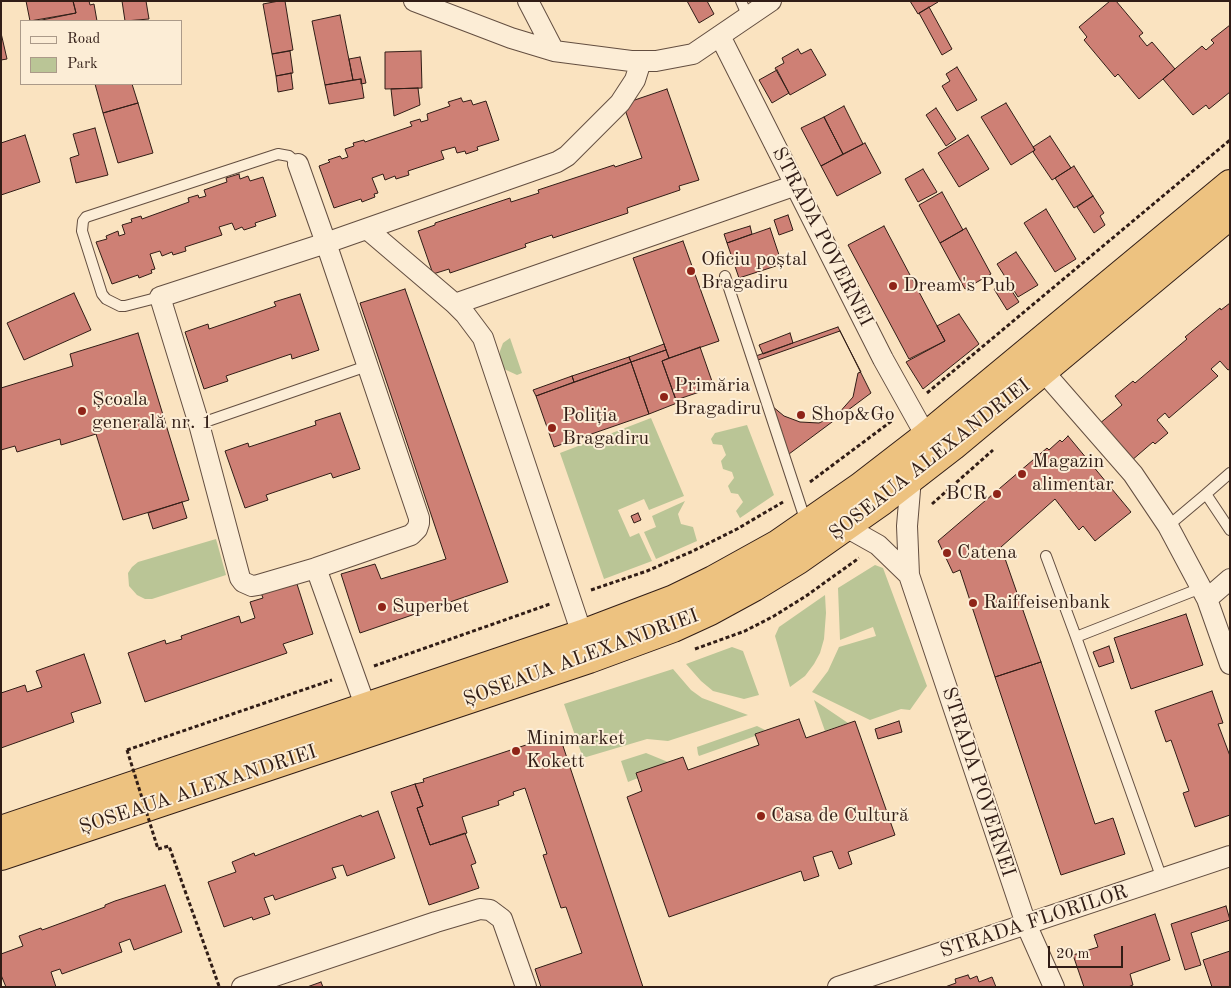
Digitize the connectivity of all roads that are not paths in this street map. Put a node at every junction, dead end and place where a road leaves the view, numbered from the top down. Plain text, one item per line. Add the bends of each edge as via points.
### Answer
1 (414, 1) edge
2 (528, 1) edge
3 (772, 1) edge
4 (736, 20) edge
5 (554, 51) junction
6 (641, 61) junction
7 (298, 164) joint
8 (1230, 184) edge
9 (796, 185) junction
10 (1230, 215) edge
11 (367, 229) junction
12 (326, 243) junction
13 (725, 276) dead end
14 (160, 297) junction
15 (454, 304) junction
16 (367, 366) junction
17 (1043, 371) junction
18 (199, 424) junction
19 (926, 436) junction
20 (1230, 473) edge
21 (910, 478) junction
22 (1206, 494) junction
23 (807, 525) junction
24 (1168, 526) junction
25 (846, 528) junction
26 (1230, 530) edge
27 (1046, 556) dead end
28 (316, 568) junction
29 (908, 575) junction
30 (1230, 579) edge
31 (1204, 593) junction
32 (582, 634) junction
33 (1076, 637) junction
34 (1230, 664) edge
35 (366, 708) junction
36 (1, 830) edge
37 (1, 856) edge
38 (1230, 856) edge
39 (1162, 878) junction
40 (1026, 924) junction
41 (248, 986) edge
42 (526, 987) edge
43 (838, 987) edge
44 (1054, 987) edge

1 - 5 street
2 - 5 street
3 - 4 street
4 - 6 street via 693,54
4 - 9 street, STRADA POVERNEI
5 - 6 street
6 - 11 street via 635,80 620,103 567,156
7 - 12 street
7 - 14 lane via 288,156 278,154 86,217 82,231 106,299 126,306
8 - 19 highway, ȘOSEAUA ALEXANDRIEI
9 - 15 street
9 - 19 street, STRADA POVERNEI via 883,359
10 - 17 highway, ȘOSEAUA ALEXANDRIEI
11 - 12 street
11 - 15 street, ȘOSEAUA ALEXANDRIEI
12 - 14 street
12 - 16 street
13 - 23 lane
14 - 18 street
15 - 32 street, ȘOSEAUA ALEXANDRIEI via 484,338
16 - 18 lane
16 - 28 street via 418,518 417,529 411,535
17 - 21 highway, ȘOSEAUA ALEXANDRIEI
17 - 24 street via 1132,474
18 - 28 street via 243,582 258,585
19 - 23 highway, ȘOSEAUA ALEXANDRIEI
20 - 22 lane
21 - 25 highway, ȘOSEAUA ALEXANDRIEI
21 - 29 street
22 - 24 lane
22 - 26 lane
23 - 32 highway, ȘOSEAUA ALEXANDRIEI via 698,588
24 - 31 street
25 - 29 street via 878,545
25 - 37 highway, ȘOSEAUA ALEXANDRIEI via 754,587 672,628 381,730
27 - 33 lane
28 - 35 street
29 - 40 street, STRADA POVERNEI
30 - 31 street
31 - 33 lane
31 - 34 street
32 - 35 highway, ȘOSEAUA ALEXANDRIEI
33 - 39 lane
35 - 36 highway, ȘOSEAUA ALEXANDRIEI
38 - 39 street, STRADA FLORILOR
39 - 40 street, STRADA FLORILOR
40 - 43 street, STRADA FLORILOR
40 - 44 street, STRADA POVERNEI
41 - 42 street via 480,909 490,910 502,919

